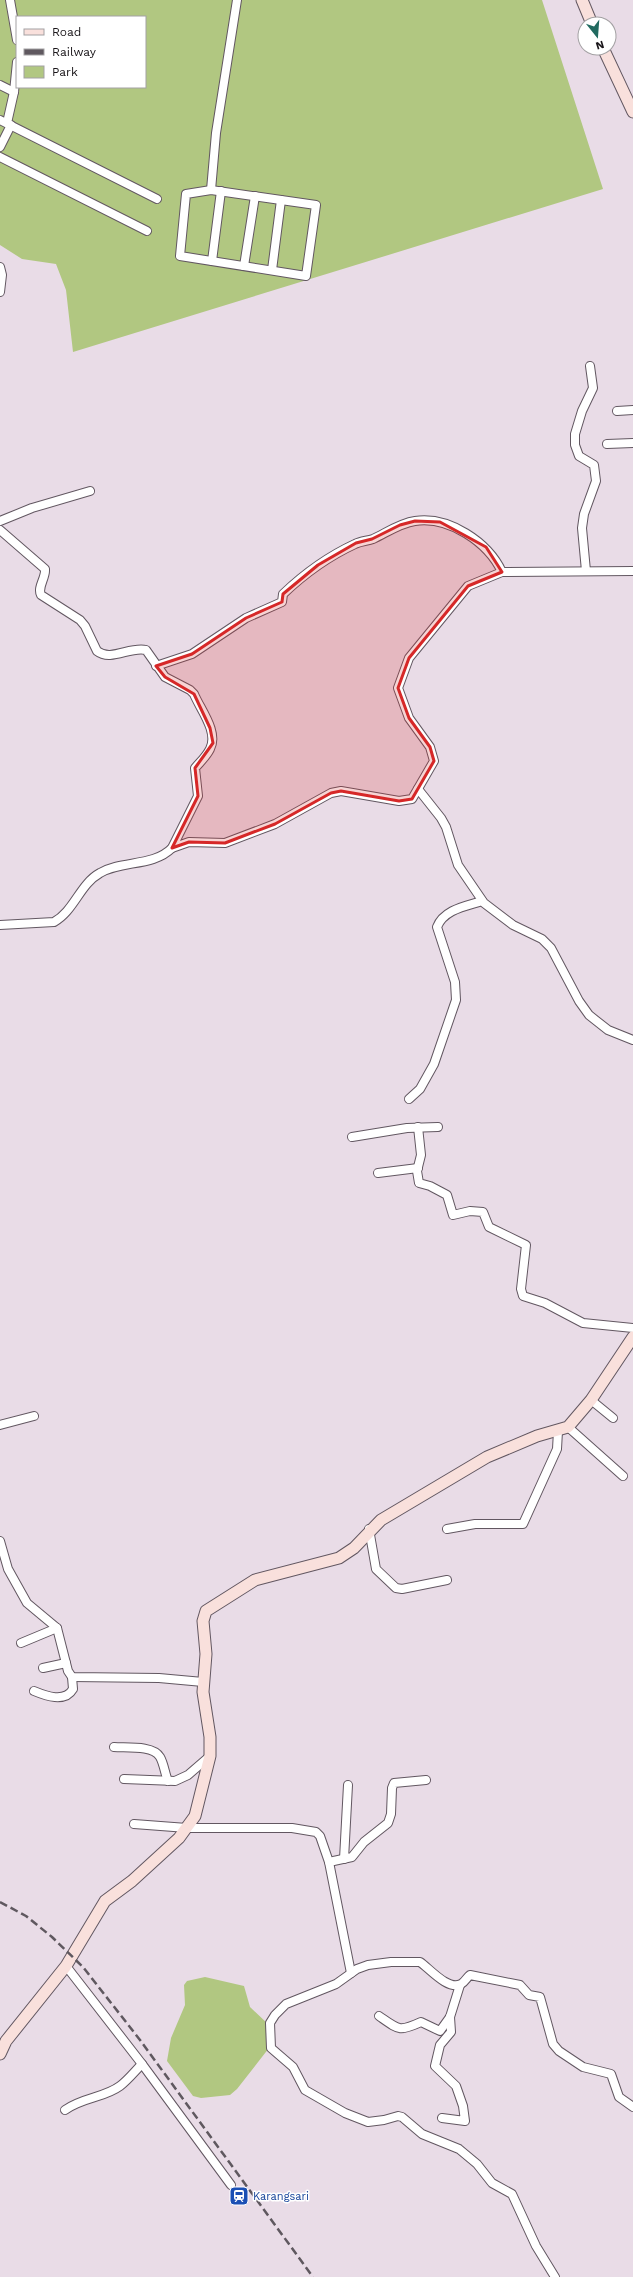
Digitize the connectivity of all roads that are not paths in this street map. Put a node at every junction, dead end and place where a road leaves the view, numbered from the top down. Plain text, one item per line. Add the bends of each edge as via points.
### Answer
1 (10, 0) edge
2 (237, 0) edge
3 (582, 0) edge
4 (589, 16) edge
5 (16, 34) edge
6 (607, 56) edge
7 (16, 72) edge
8 (0, 85) edge
9 (14, 92) junction
10 (633, 112) edge
11 (6, 123) edge
12 (0, 147) edge
13 (0, 157) edge
14 (211, 190) junction
15 (221, 191) junction
16 (255, 196) junction
17 (157, 199) dead end
18 (281, 200) junction
19 (147, 231) dead end
20 (212, 261) junction
21 (244, 266) junction
22 (0, 267) edge
23 (272, 270) junction
24 (0, 292) edge
25 (590, 366) dead end
26 (633, 410) edge
27 (617, 411) dead end
28 (633, 443) edge
29 (607, 444) dead end
30 (90, 491) dead end
31 (0, 521) edge
32 (0, 530) edge
33 (586, 571) junction
34 (633, 571) edge
35 (502, 572) junction
36 (156, 666) junction
37 (418, 789) junction
38 (172, 848) junction
39 (482, 901) junction
40 (0, 925) edge
41 (633, 1040) edge
42 (410, 1099) dead end
43 (418, 1127) junction
44 (438, 1127) dead end
45 (352, 1137) dead end
46 (418, 1168) junction
47 (378, 1174) dead end
48 (633, 1328) edge
49 (633, 1337) edge
50 (591, 1400) junction
51 (34, 1416) dead end
52 (613, 1418) dead end
53 (0, 1425) edge
54 (563, 1429) junction
55 (624, 1476) dead end
56 (447, 1529) dead end
57 (369, 1530) junction
58 (0, 1541) edge
59 (447, 1580) dead end
60 (57, 1628) junction
61 (21, 1643) dead end
62 (66, 1663) junction
63 (43, 1668) dead end
64 (72, 1677) junction
65 (202, 1682) junction
66 (34, 1691) dead end
67 (114, 1747) dead end
68 (210, 1756) junction
69 (124, 1779) dead end
70 (426, 1780) dead end
71 (168, 1782) junction
72 (348, 1785) dead end
73 (134, 1824) dead end
74 (187, 1828) junction
75 (344, 1859) junction
76 (329, 1862) junction
77 (66, 1966) junction
78 (351, 1973) junction
79 (460, 1985) junction
80 (379, 2016) dead end
81 (450, 2018) junction
82 (0, 2054) edge
83 (142, 2064) junction
84 (633, 2106) edge
85 (65, 2110) dead end
86 (442, 2118) dead end
87 (231, 2186) dead end
88 (555, 2277) edge

1 - 5 street
2 - 14 street via 216,133
3 - 4 street
6 - 10 street
7 - 9 street
8 - 9 street
9 - 11 street
11 - 12 street
11 - 17 street
13 - 19 street
14 - 15 street
14 - 20 street via 186,194 180,256
15 - 16 street
15 - 20 street
16 - 18 street
16 - 21 street
18 - 23 street
18 - 23 street via 316,205 306,276
20 - 21 street
21 - 23 street
22 - 24 street
25 - 33 street via 593,388 575,434 579,456 594,465 596,481 584,514 582,528
26 - 27 street
28 - 29 street
30 - 31 street via 32,508
32 - 36 street via 45,569 40,588 41,595 80,620 97,651 108,655 140,648 146,650
33 - 34 street
33 - 35 street
35 - 36 street via 486,547 440,522 415,521 400,525 372,539 356,543 304,575 283,594 282,602 274,607 246,618 192,654
35 - 37 street via 468,586 409,658 398,688 409,718 430,747 434,761
36 - 38 street via 168,680 194,694 210,728 212,743 205,757 195,768 198,796
37 - 38 street via 412,799 404,802 342,791 331,793 276,824 225,843 189,842
37 - 39 street via 441,818 458,865
38 - 40 street via 154,859 101,872 54,922
39 - 41 street via 513,925 542,939 551,948 589,1015 608,1030
39 - 42 street via 445,915 440,920 438,927 455,982 456,1000 434,1064 420,1089
43 - 44 street
43 - 45 street
43 - 46 street via 421,1155
46 - 47 street
46 - 48 street via 417,1181 447,1195 453,1215 470,1211 483,1212 489,1227 526,1245 521,1289 523,1296 545,1303 583,1323
49 - 50 street
50 - 52 street
50 - 54 street
51 - 53 street
54 - 55 street
54 - 56 street via 557,1449 523,1524 475,1524
54 - 57 street via 537,1436 487,1457 381,1520
57 - 59 street via 376,1569 396,1588
57 - 65 street via 354,1548 340,1558 255,1580 206,1611 206,1654
58 - 60 street via 8,1569 27,1603
60 - 61 street
60 - 62 street
62 - 63 street
62 - 64 street
64 - 65 street via 160,1678
64 - 66 street via 73,1689 64,1697 47,1696
65 - 68 street via 210,1737
67 - 71 street via 147,1749 155,1752 159,1756
68 - 71 street via 182,1778
68 - 74 street via 195,1816
69 - 71 street
70 - 75 street via 394,1782 388,1823 364,1842 355,1854
72 - 75 street
73 - 74 street
74 - 76 street via 310,1829 320,1836
74 - 77 street via 137,1876 105,1901
75 - 76 street
76 - 78 street
77 - 82 street via 6,2040
77 - 83 street
78 - 79 street via 363,1966 378,1963 416,1961 424,1965 434,1976
78 - 88 street via 330,1987 286,2004 270,2024 271,2048 293,2067 305,2090 345,2113 368,2122 402,2117 422,2134 465,2154 492,2182 515,2197 536,2246
79 - 81 street
79 - 84 street via 473,1975 520,1985 529,1996 540,1997 553,2044 559,2051 583,2066 611,2074 619,2097
80 - 81 street via 398,2028 411,2028 421,2022 440,2031
81 - 86 street via 451,2032 440,2045 435,2066 456,2086 465,2121
83 - 85 street via 119,2087 102,2095 85,2098
83 - 87 street

